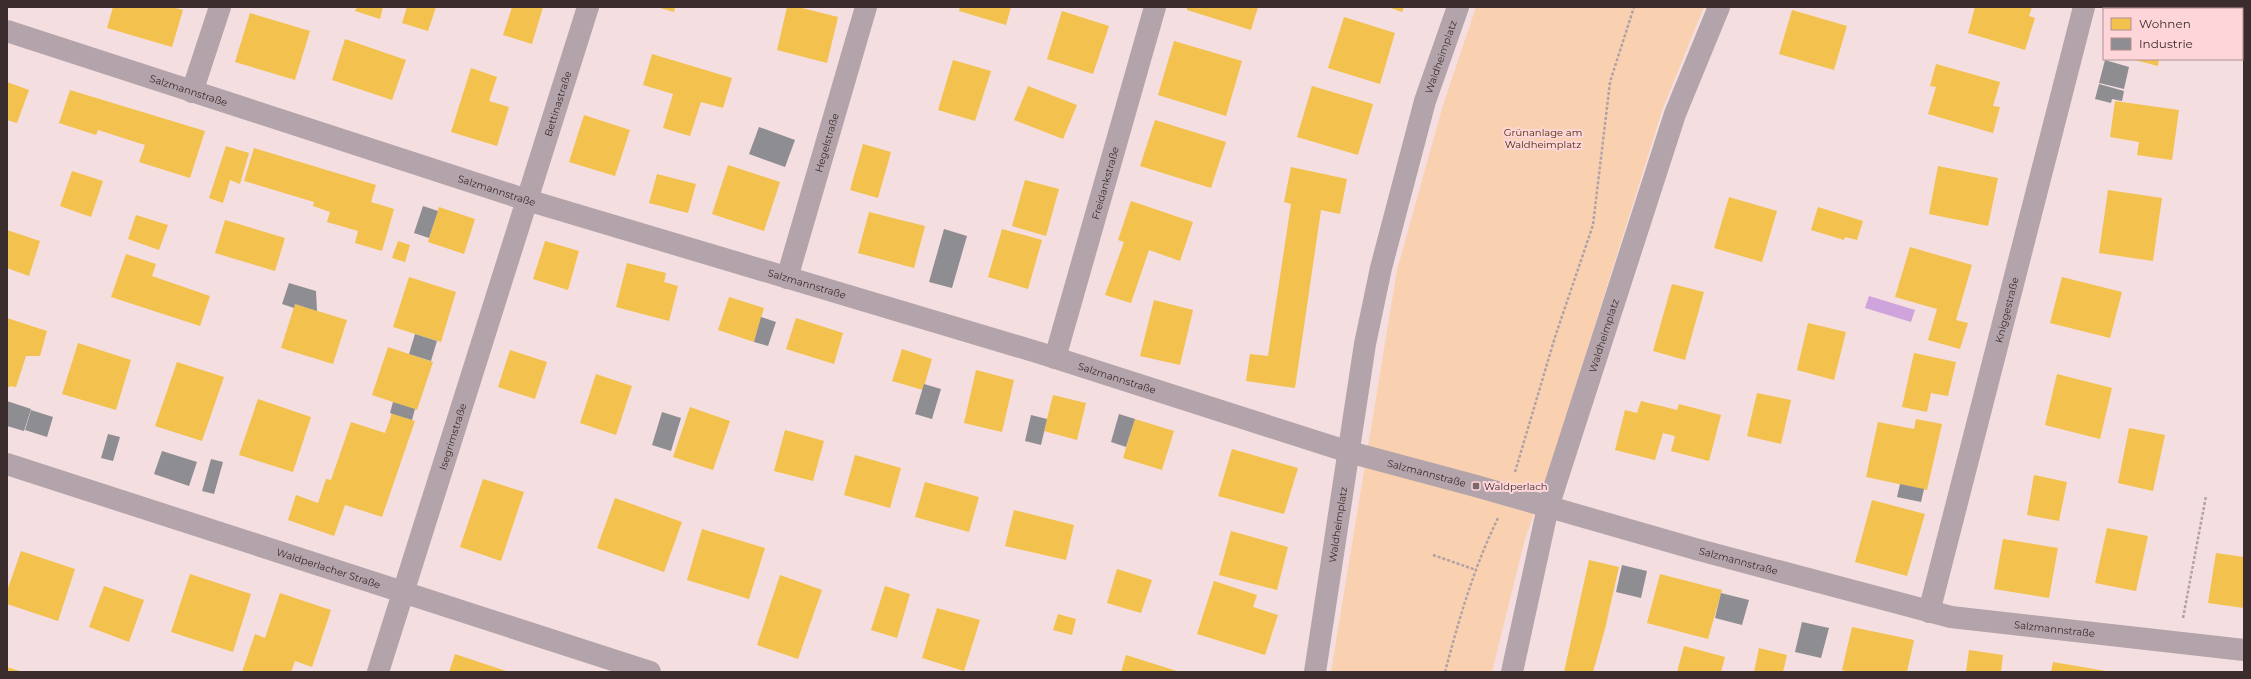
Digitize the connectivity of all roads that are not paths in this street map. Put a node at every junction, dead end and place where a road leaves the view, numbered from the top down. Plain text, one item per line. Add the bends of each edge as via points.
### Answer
1 (220, 7) edge
2 (588, 7) edge
3 (866, 7) edge
4 (1154, 7) edge
5 (1458, 7) edge
6 (1719, 7) edge
7 (2084, 7) edge
8 (7, 31) edge
9 (192, 92) junction
10 (526, 200) junction
11 (787, 278) junction
12 (1055, 358) junction
13 (1349, 452) junction
14 (7, 464) edge
15 (1548, 508) junction
16 (404, 594) junction
17 (1930, 612) junction
18 (2244, 650) edge
19 (378, 672) edge
20 (650, 672) edge
21 (1315, 672) edge
22 (1512, 672) edge

1 - 9 street
2 - 10 street, Bettinastraße
3 - 11 street, Hegelstraße
4 - 12 street, Freidankstraße
5 - 13 street, Waldheimplatz via 1425,101 1380,268 1365,344
6 - 15 street, Waldheimplatz via 1675,114
7 - 17 street, Kniggestraße
8 - 9 street, Salzmannstraße
9 - 10 street, Salzmannstraße
10 - 11 street, Salzmannstraße
10 - 16 street, Isegrimstraße
11 - 12 street, Salzmannstraße
12 - 13 street, Salzmannstraße
13 - 15 street, Salzmannstraße
13 - 21 street, Waldheimplatz
14 - 16 street, Waldperlacher Straße
15 - 17 street, Salzmannstraße
15 - 22 street, Waldheimplatz
16 - 19 street, Isegrimstraße
16 - 20 street, Waldperlacher Straße
17 - 18 street, Salzmannstraße

